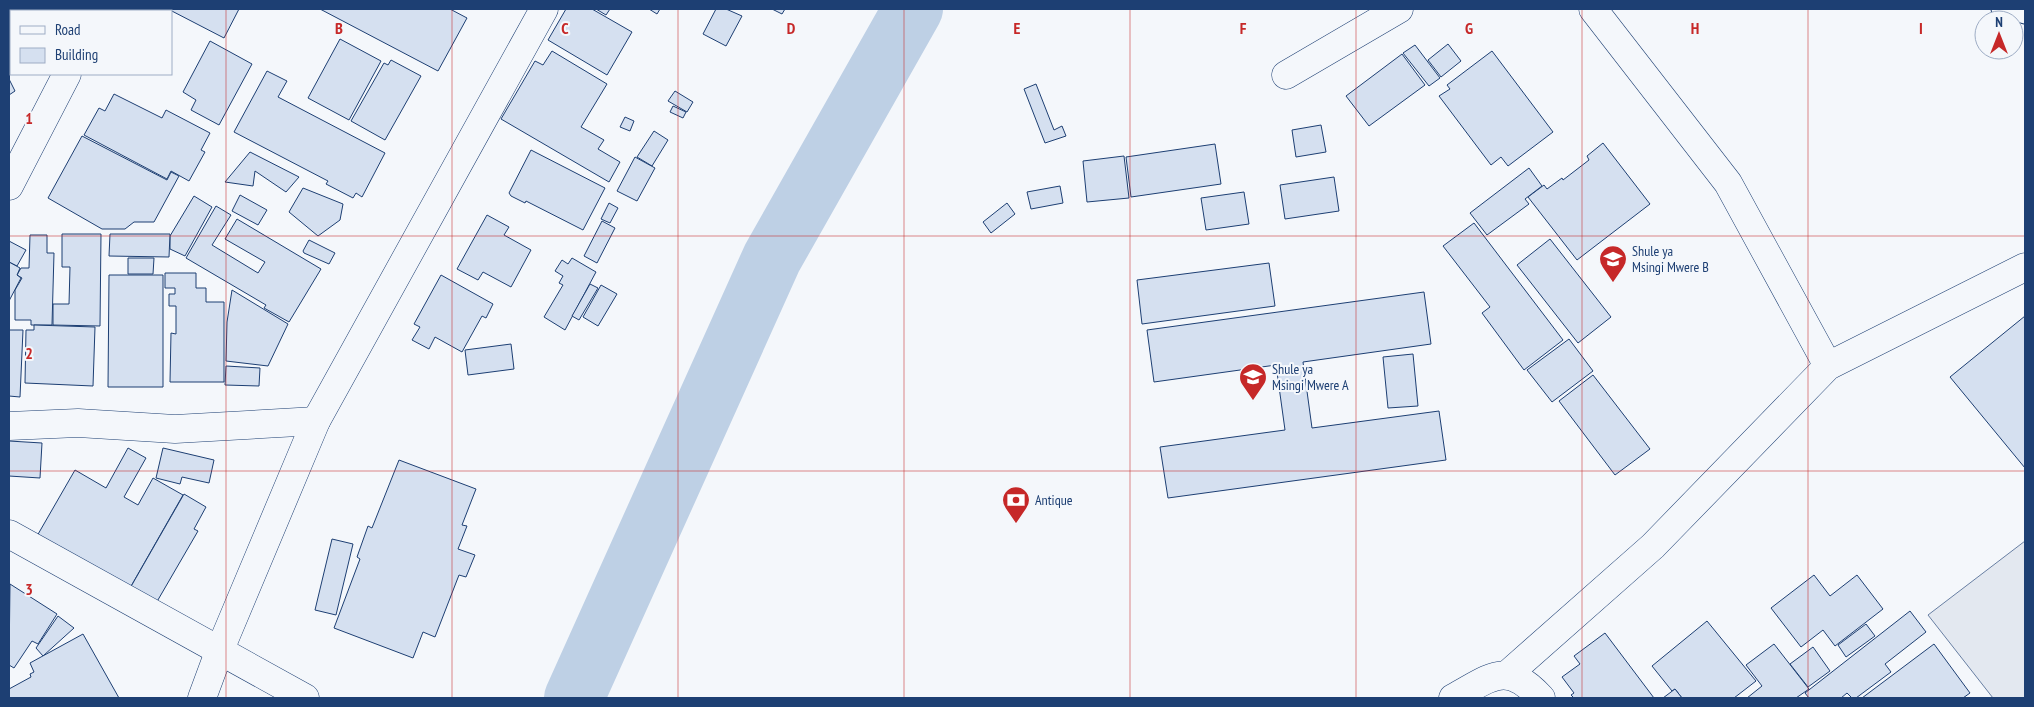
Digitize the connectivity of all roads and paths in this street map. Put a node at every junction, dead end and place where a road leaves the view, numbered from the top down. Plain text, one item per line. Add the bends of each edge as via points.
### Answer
1 (1399, 9) edge
2 (1593, 9) edge
3 (1999, 9) edge
4 (537, 11) edge
5 (2025, 16) edge
6 (66, 75) edge
7 (1286, 75) dead end
8 (16, 156) edge
9 (9, 186) edge
10 (2025, 267) edge
11 (1828, 366) junction
12 (316, 421) junction
13 (9, 426) edge
14 (9, 534) edge
15 (219, 652) junction
16 (1508, 674) junction
17 (202, 698) edge
18 (305, 698) edge
19 (1453, 698) edge
20 (1542, 698) edge

1 - 7 street
2 - 11 street via 1728,183
3 - 5 lane
4 - 12 street
6 - 8 street
8 - 9 street
10 - 11 street
11 - 16 street via 1653,546
12 - 13 street via 175,429 78,423
12 - 15 street
14 - 15 street
15 - 17 street
15 - 18 street
16 - 19 street via 1496,676
16 - 20 street via 1524,682

